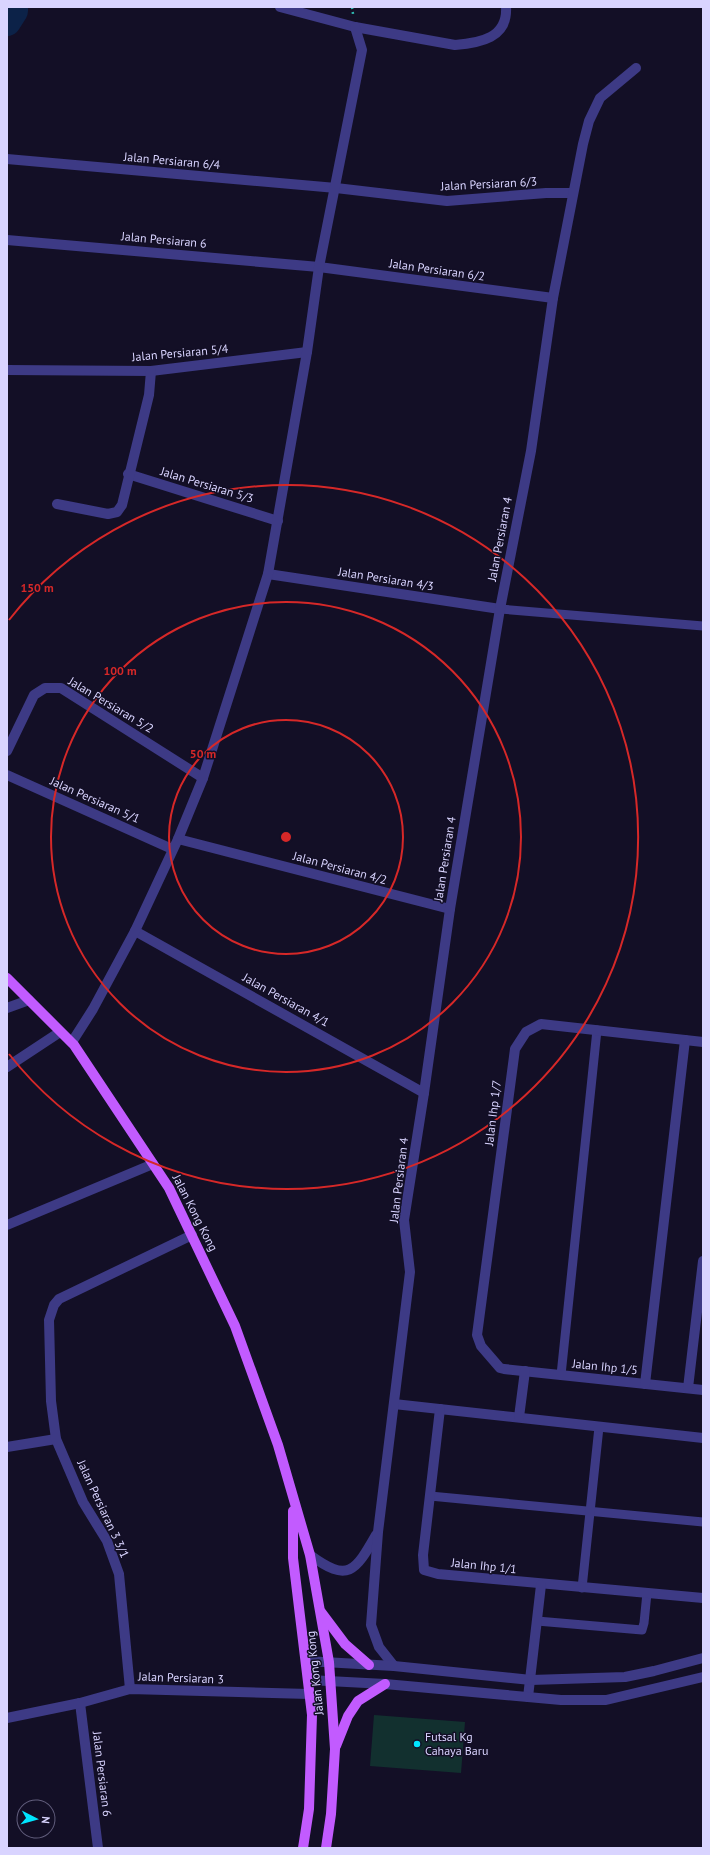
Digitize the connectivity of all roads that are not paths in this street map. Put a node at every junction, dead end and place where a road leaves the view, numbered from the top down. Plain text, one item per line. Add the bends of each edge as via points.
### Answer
1 (280, 7) edge
2 (506, 7) edge
3 (355, 27) junction
4 (636, 68) dead end
5 (7, 159) edge
6 (336, 188) junction
7 (573, 194) junction
8 (7, 240) edge
9 (319, 267) junction
10 (553, 298) junction
11 (307, 352) junction
12 (7, 370) edge
13 (152, 371) junction
14 (128, 474) junction
15 (57, 504) dead end
16 (278, 521) junction
17 (268, 574) junction
18 (500, 609) junction
19 (703, 626) edge
20 (7, 751) edge
21 (7, 775) edge
22 (203, 778) junction
23 (178, 839) junction
24 (172, 849) junction
25 (450, 910) junction
26 (135, 931) junction
27 (7, 978) edge
28 (29, 1000) junction
29 (7, 1008) edge
30 (597, 1030) junction
31 (60, 1032) junction
32 (685, 1040) junction
33 (72, 1042) junction
34 (703, 1042) edge
35 (7, 1067) edge
36 (424, 1093) junction
37 (153, 1164) junction
38 (7, 1225) edge
39 (192, 1235) junction
40 (703, 1261) edge
41 (504, 1369) joint
42 (525, 1371) junction
43 (561, 1375) junction
44 (645, 1384) junction
45 (688, 1388) junction
46 (703, 1390) edge
47 (394, 1404) junction
48 (440, 1409) junction
49 (519, 1417) junction
50 (599, 1427) junction
51 (703, 1438) edge
52 (56, 1439) junction
53 (7, 1447) edge
54 (430, 1496) junction
55 (293, 1499) junction
56 (590, 1511) junction
57 (703, 1522) edge
58 (378, 1532) junction
59 (310, 1555) junction
60 (541, 1584) junction
61 (582, 1588) junction
62 (648, 1593) junction
63 (703, 1598) edge
64 (320, 1611) junction
65 (537, 1621) junction
66 (703, 1658) edge
67 (306, 1661) junction
68 (329, 1662) junction
69 (369, 1664) junction
70 (394, 1666) junction
71 (703, 1677) edge
72 (309, 1680) junction
73 (531, 1680) junction
74 (330, 1681) junction
75 (385, 1684) junction
76 (130, 1689) junction
77 (309, 1694) junction
78 (528, 1697) junction
79 (80, 1703) junction
80 (7, 1718) edge
81 (335, 1749) junction
82 (98, 1848) edge
83 (304, 1848) edge
84 (326, 1848) edge

1 - 3 street
2 - 3 street via 506,20 502,29 491,37 470,44 455,45
3 - 6 street via 362,50
4 - 7 street, Jalan Persiaran 4 via 600,98 583,144
5 - 6 street, Jalan Persiaran 6/4
6 - 7 street, Jalan Persiaran 6/3 via 447,201 546,193
6 - 9 street
7 - 10 street, Jalan Persiaran 4
8 - 9 street, Jalan Persiaran 6
9 - 10 street, Jalan Persiaran 6/2
9 - 11 street
10 - 18 street, Jalan Persiaran 4 via 530,451
11 - 13 street, Jalan Persiaran 5/4
11 - 16 street
12 - 13 street, Jalan Persiaran 5/4
13 - 14 street via 149,395
14 - 15 street via 122,505 117,512 108,514
14 - 16 street, Jalan Persiaran 5/3
16 - 17 street
17 - 18 street, Jalan Persiaran 4/3
17 - 22 street
18 - 19 lane
18 - 25 street, Jalan Persiaran 4
20 - 22 street, Jalan Persiaran 5/2 via 34,695 45,688 61,688
21 - 24 street, Jalan Persiaran 5/1
22 - 23 street
23 - 24 street
23 - 25 street, Jalan Persiaran 4/2
24 - 26 street
25 - 36 street, Jalan Persiaran 4
26 - 33 street
26 - 36 street, Jalan Persiaran 4/1
27 - 28 main road, Jalan Kong Kong
28 - 29 street
28 - 31 main road, Jalan Kong Kong
30 - 32 street, Jalan Ihp 1/7
30 - 41 street, Jalan Ihp 1/7 via 541,1024 526,1032 515,1049 477,1335 481,1346 500,1368
30 - 43 lane
31 - 33 main road, Jalan Kong Kong
31 - 35 street
32 - 34 street, Jalan Ihp 1/7
32 - 44 street
33 - 37 main road, Jalan Kong Kong
36 - 47 street, Jalan Persiaran 4 via 404,1220 410,1272
37 - 38 street
37 - 39 main road, Jalan Kong Kong via 169,1188
39 - 52 street, Jalan Persiaran 3 3/1 via 59,1299 54,1305 49,1320 49,1362
39 - 55 main road, Jalan Kong Kong via 235,1326 278,1445
40 - 45 street
41 - 42 street, Jalan Ihp 1/5
42 - 43 street, Jalan Ihp 1/5
42 - 49 street
43 - 44 street, Jalan Ihp 1/5
44 - 45 street, Jalan Ihp 1/5
45 - 46 street, Jalan Ihp 1/5
47 - 48 street
47 - 58 street, Jalan Persiaran 4
48 - 49 street
48 - 54 street, Jalan Ihp 1/1
49 - 50 street
50 - 51 street
50 - 56 lane
52 - 53 street
52 - 76 street, Jalan Persiaran 3 3/1 via 83,1502 107,1541 119,1574
54 - 56 lane
54 - 60 street, Jalan Ihp 1/1 via 423,1555 424,1570 438,1574
55 - 59 main road, Jalan Kong Kong
55 - 67 main road, Jalan Kong Kong via 293,1558
56 - 57 lane
56 - 61 lane
58 - 59 street via 357,1565 346,1571 333,1570
58 - 70 street, Jalan Persiaran 4 via 371,1625 379,1647
59 - 64 main road, Jalan Kong Kong
60 - 61 street, Jalan Ihp 1/1
60 - 65 street
61 - 62 street, Jalan Ihp 1/1
62 - 63 street, Jalan Ihp 1/1
62 - 65 lane via 642,1630
64 - 68 main road, Jalan Kong Kong
64 - 69 main road via 345,1644
65 - 73 street
66 - 73 street via 625,1676
67 - 68 street
67 - 72 main road, Jalan Kong Kong
68 - 69 street
68 - 74 main road, Jalan Kong Kong
69 - 70 street
70 - 73 street
71 - 78 street via 606,1700
72 - 74 street
72 - 77 main road, Jalan Kong Kong
73 - 78 street
74 - 75 street
74 - 81 main road, Jalan Kong Kong
75 - 78 street
75 - 81 main road via 358,1701 348,1716
76 - 77 street, Jalan Persiaran 3
76 - 79 street, Jalan Persiaran 3
77 - 83 main road, Jalan Kong Kong via 312,1715 309,1809
79 - 80 street, Jalan Persiaran 3
79 - 82 street, Jalan Persiaran 6
81 - 84 main road, Jalan Kong Kong

